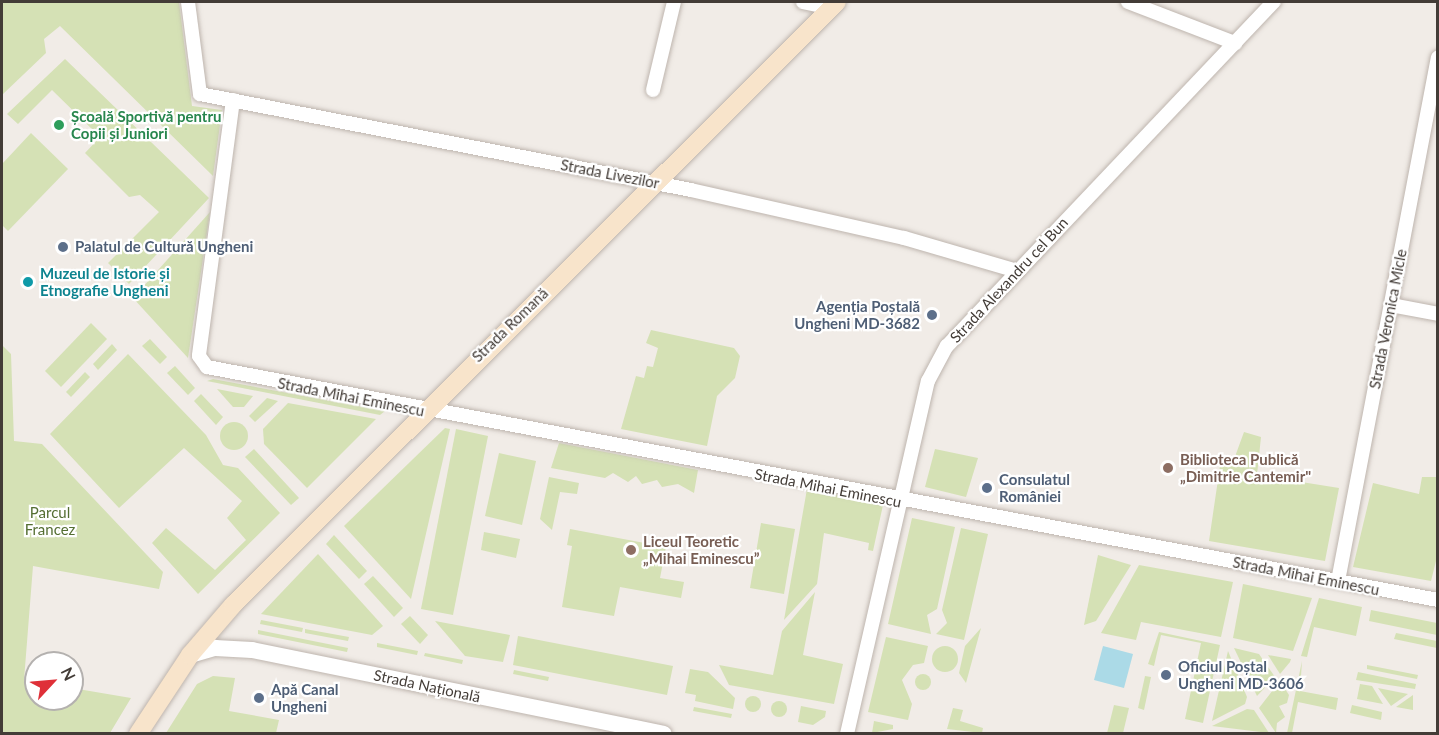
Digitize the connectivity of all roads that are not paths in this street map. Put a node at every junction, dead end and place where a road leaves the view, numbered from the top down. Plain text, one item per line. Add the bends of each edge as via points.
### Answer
1 (188, 2) edge
2 (674, 2) edge
3 (803, 2) edge
4 (1128, 2) edge
5 (1274, 2) edge
6 (834, 5) edge
7 (1235, 43) junction
8 (1437, 57) edge
9 (653, 90) dead end
10 (232, 100) junction
11 (654, 183) junction
12 (1017, 271) junction
13 (1390, 304) junction
14 (1437, 314) edge
15 (424, 411) junction
16 (900, 502) junction
17 (1338, 581) junction
18 (1437, 600) edge
19 (190, 655) junction
20 (138, 734) edge
21 (664, 734) edge
22 (847, 734) edge

1 - 10 street, Strada Livezilor via 200,94
2 - 9 street
3 - 6 street
4 - 7 street
5 - 7 street, Strada Alexandru cel Bun
6 - 11 main road, Strada Romană
7 - 12 street, Strada Alexandru cel Bun
8 - 13 street, Strada Veronica Micle
10 - 11 street, Strada Livezilor
10 - 15 street, Strada Mihai Eminescu via 200,363
11 - 12 street, Strada Livezilor via 851,225
11 - 15 main road, Strada Romană
12 - 16 street, Strada Alexandru cel Bun via 947,346 928,381
13 - 14 street
13 - 17 street, Strada Veronica Micle
15 - 16 street, Strada Mihai Eminescu
15 - 19 main road, Strada Romană
16 - 17 street, Strada Mihai Eminescu
16 - 22 street, Strada Alexandru cel Bun
17 - 18 street, Strada Mihai Eminescu
19 - 20 main road, Strada Romană
19 - 21 street, Strada Națională via 215,648 252,650

